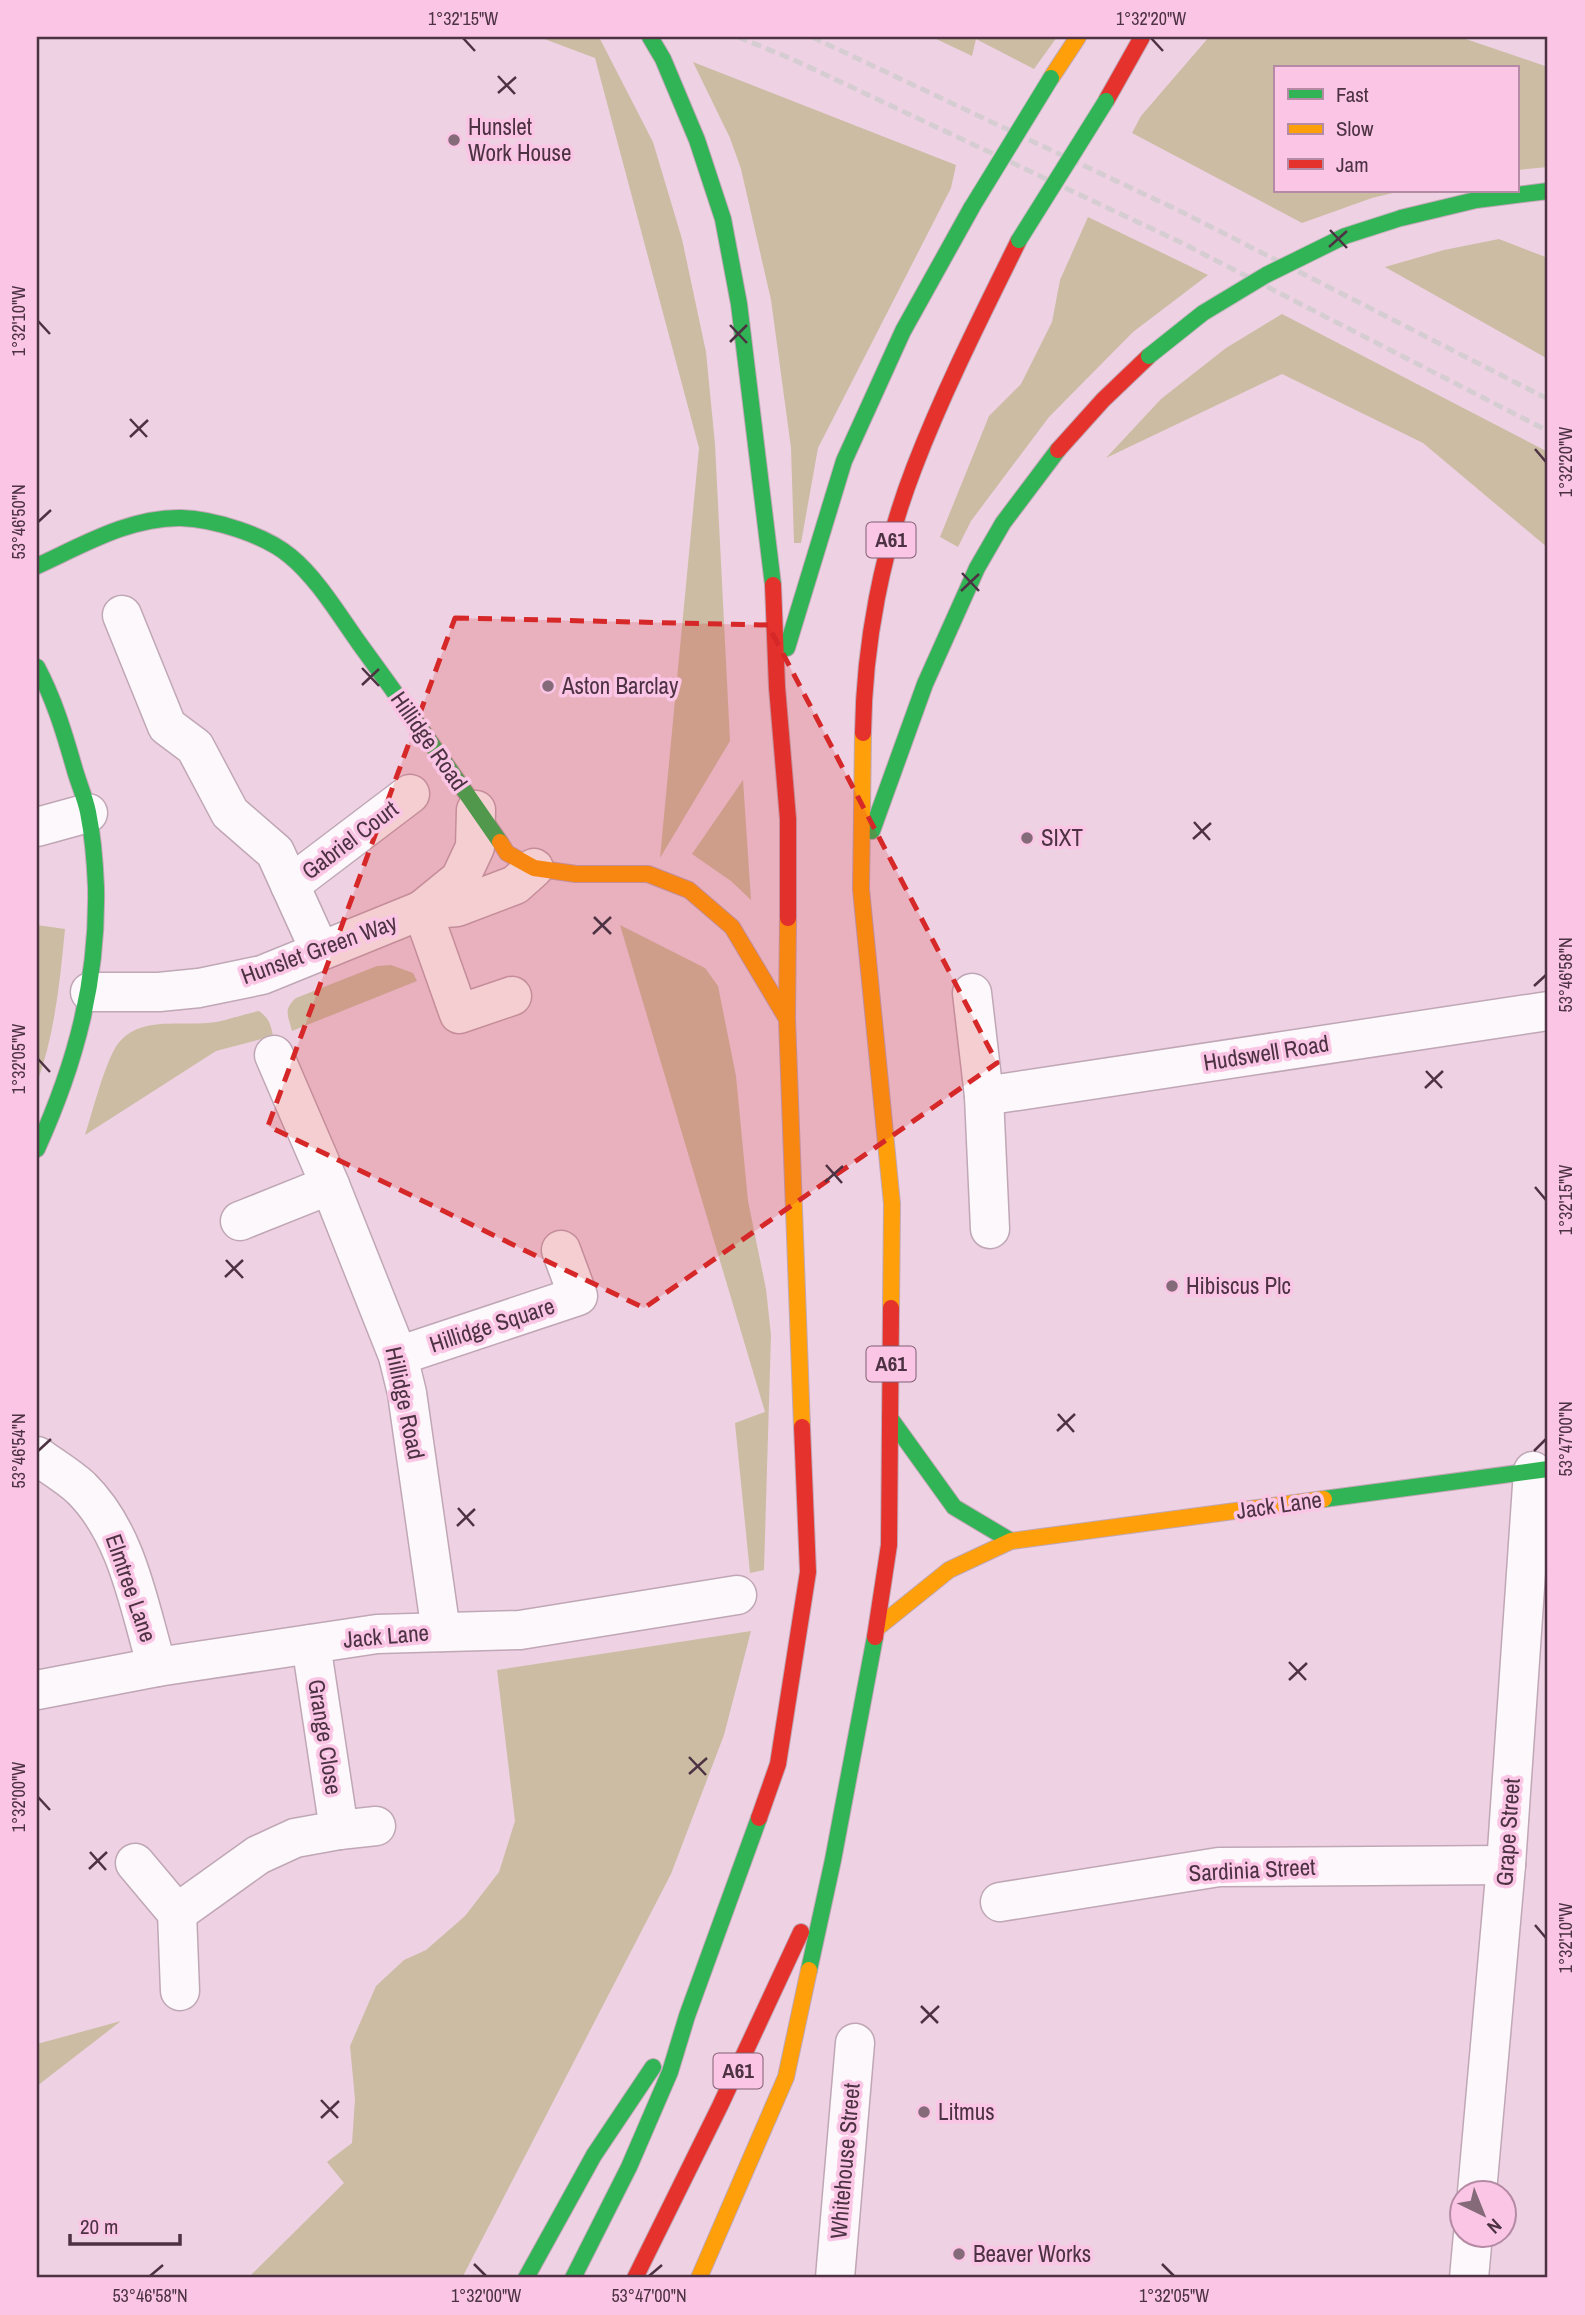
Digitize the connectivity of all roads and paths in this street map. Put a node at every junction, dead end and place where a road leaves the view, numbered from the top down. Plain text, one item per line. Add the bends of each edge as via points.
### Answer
1 (650, 37) edge
2 (1078, 37) edge
3 (1142, 37) edge
4 (1119, 47) dead end
5 (1126, 66) junction
6 (1548, 191) edge
7 (37, 566) edge
8 (122, 615) dead end
9 (37, 667) edge
10 (777, 687) junction
11 (411, 794) dead end
12 (476, 810) junction
13 (88, 813) junction
14 (37, 827) edge
15 (861, 864) junction
16 (534, 868) junction
17 (290, 885) junction
18 (422, 910) junction
19 (320, 951) junction
20 (90, 992) junction
21 (972, 993) dead end
22 (512, 996) dead end
23 (1548, 1011) edge
24 (787, 1019) junction
25 (274, 1055) dead end
26 (984, 1096) junction
27 (37, 1149) edge
28 (330, 1185) junction
29 (240, 1221) dead end
30 (990, 1229) dead end
31 (561, 1250) dead end
32 (398, 1356) junction
33 (890, 1418) junction
34 (37, 1456) edge
35 (1540, 1470) edge
36 (1011, 1541) junction
37 (737, 1594) dead end
38 (877, 1628) junction
39 (441, 1632) junction
40 (311, 1644) junction
41 (156, 1667) junction
42 (37, 1690) edge
43 (833, 1860) junction
44 (135, 1863) dead end
45 (1506, 1865) junction
46 (1000, 1902) dead end
47 (177, 1913) junction
48 (180, 1991) dead end
49 (687, 2016) junction
50 (855, 2043) dead end
51 (1477, 2178) edge
52 (1472, 2248) edge
53 (526, 2278) edge
54 (573, 2278) edge
55 (635, 2278) edge
56 (699, 2278) edge
57 (835, 2278) edge
58 (1469, 2278) edge

1 - 10 main road via 697,140 723,219 739,304 774,580
2 - 10 main road, bridge via 972,207 903,331 844,461
3 - 5 main road
4 - 5 main road
5 - 15 main road, A61, bridge via 1019,240 957,367 892,534 875,607 863,711
6 - 15 main road, bridge via 1476,200 1345,236 1203,313 1110,391 1045,463 986,551 945,635
7 - 12 main road, Hillidge Road via 144,521 183,518 254,534 290,556 317,586
8 - 17 street, Gabriel Court via 167,726 195,747 230,813 275,852
9 - 13 main road
10 - 24 main road via 788,819
11 - 17 street, Gabriel Court
12 - 16 main road, Hillidge Road via 507,853
12 - 18 street, Hunslet Green Way via 475,847 460,879
13 - 14 street
13 - 20 main road via 95,879
15 - 33 main road, A61 via 892,1204
16 - 18 street, Hunslet Green Way via 515,885 457,907
16 - 24 main road via 576,874 648,874 689,890 732,927
17 - 19 street, Gabriel Court
18 - 19 street, Hunslet Green Way
18 - 22 street via 459,1014
19 - 20 street, Hunslet Green Way via 262,975 199,988
20 - 27 main road
21 - 26 street
23 - 26 street, Hudswell Road
24 - 49 main road via 808,1572 778,1763
25 - 28 street, Hillidge Road
26 - 30 street
28 - 29 street
28 - 32 street, Hillidge Road
31 - 32 street, Hillidge Square via 578,1296
32 - 39 street, Hillidge Road
33 - 36 main road via 954,1507
33 - 38 main road, A61 via 889,1545
34 - 41 street, Elmtree Lane via 81,1488 110,1524
35 - 36 main road, Jack Lane
35 - 45 street, Grape Street
36 - 38 main road, Jack Lane via 949,1570
37 - 39 street, Jack Lane via 520,1630
38 - 43 main road, A61
39 - 40 street, Jack Lane via 377,1634
40 - 41 street, Jack Lane
40 - 47 street, Grange Close via 358,1828 295,1838 258,1856
41 - 42 street, Jack Lane
43 - 55 main road, A61 via 738,2071
43 - 56 main road via 786,2077
44 - 47 street
45 - 46 street, Sardinia Street via 1219,1867
45 - 51 street, Grape Street
47 - 48 street
49 - 53 main road via 594,2155
49 - 54 main road via 665,2084 629,2167
50 - 57 street, Whitehouse Street
52 - 58 street

